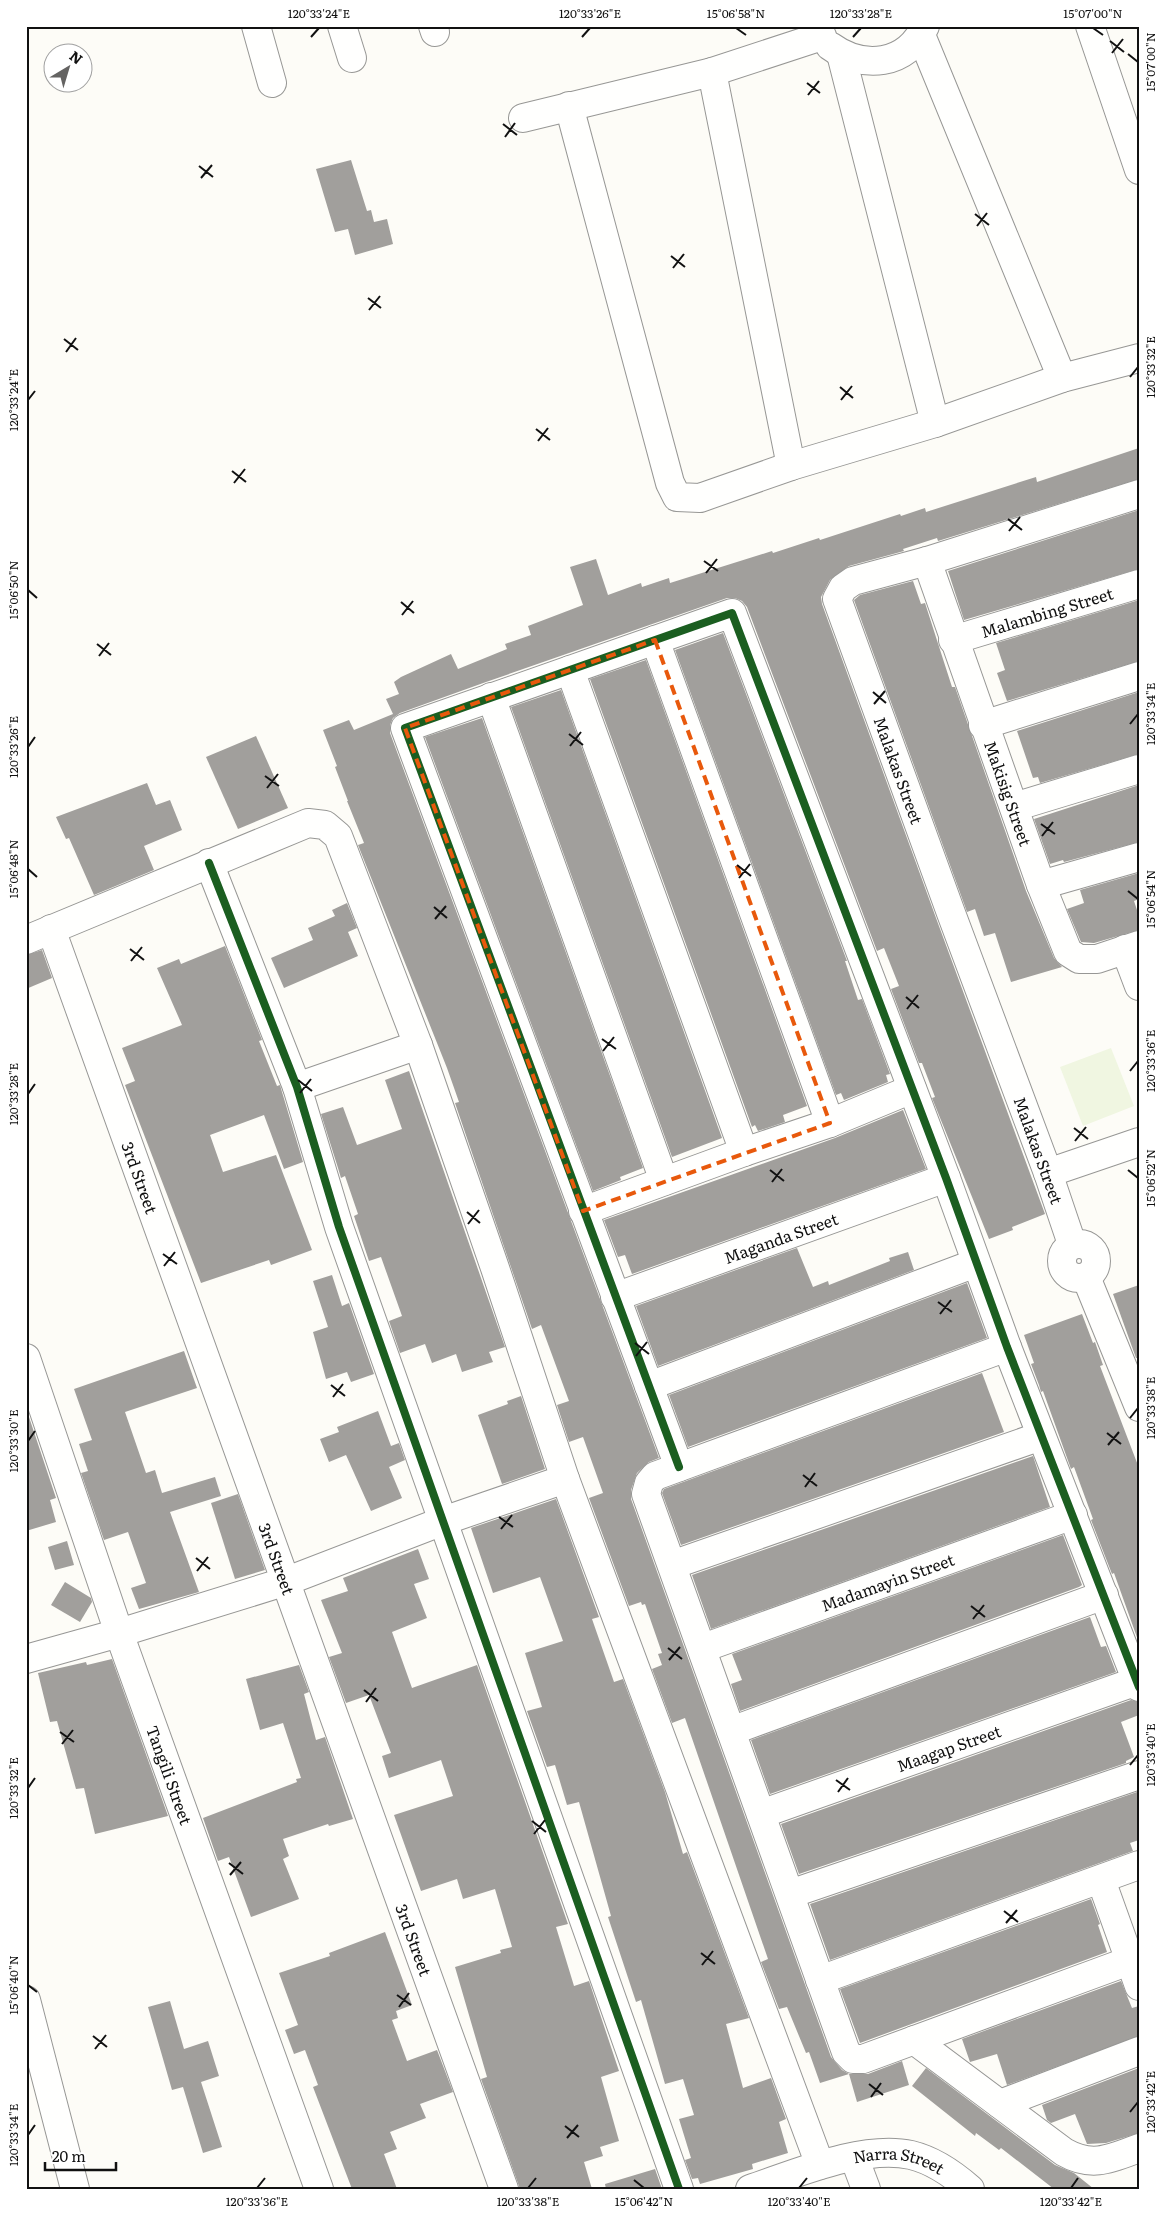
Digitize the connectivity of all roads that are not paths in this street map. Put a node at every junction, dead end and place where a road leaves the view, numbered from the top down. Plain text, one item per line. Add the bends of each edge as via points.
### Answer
1 (256, 26) edge
2 (342, 26) edge
3 (1090, 26) edge
4 (923, 31) edge
5 (827, 39) edge
6 (352, 58) dead end
7 (712, 72) junction
8 (272, 83) dead end
9 (569, 106) junction
10 (523, 118) dead end
11 (1139, 170) edge
12 (1139, 358) edge
13 (1062, 378) junction
14 (935, 423) junction
15 (791, 466) junction
16 (1139, 494) edge
17 (927, 561) junction
18 (1139, 584) edge
19 (655, 640) junction
20 (953, 640) junction
21 (570, 670) junction
22 (1139, 676) edge
23 (491, 697) junction
24 (983, 725) junction
25 (1139, 769) edge
26 (1014, 807) junction
27 (1139, 856) edge
28 (209, 863) junction
29 (1041, 885) junction
30 (51, 929) junction
31 (26, 940) edge
32 (1132, 947) edge
33 (1139, 986) edge
34 (418, 1046) junction
35 (297, 1087) junction
36 (912, 1089) junction
37 (830, 1123) junction
38 (1137, 1146) edge
39 (744, 1152) junction
40 (1048, 1172) junction
41 (946, 1178) junction
42 (664, 1181) junction
43 (583, 1211) junction
44 (976, 1263) junction
45 (615, 1297) junction
46 (1008, 1347) junction
47 (26, 1358) edge
48 (1130, 1358) edge
49 (649, 1386) junction
50 (1139, 1407) edge
51 (1041, 1436) junction
52 (679, 1467) junction
53 (565, 1479) junction
54 (1073, 1515) junction
55 (443, 1521) junction
56 (672, 1566) junction
57 (287, 1581) junction
58 (1104, 1595) junction
59 (119, 1633) junction
60 (703, 1648) junction
61 (26, 1659) edge
62 (1138, 1684) edge
63 (731, 1730) junction
64 (1139, 1775) edge
65 (761, 1814) junction
66 (1139, 1865) edge
67 (1101, 1880) junction
68 (790, 1894) junction
69 (1129, 1960) junction
70 (820, 1980) junction
71 (1139, 1986) edge
72 (26, 2000) edge
73 (914, 2040) junction
74 (1139, 2051) edge
75 (1000, 2104) junction
76 (1139, 2148) edge
77 (854, 2157) junction
78 (820, 2165) junction
79 (75, 2189) edge
80 (319, 2189) edge
81 (504, 2189) edge
82 (679, 2189) edge
83 (750, 2189) edge
84 (866, 2189) edge
85 (970, 2189) edge

1 - 8 street
2 - 6 street
3 - 11 street
4 - 5 street via 909,48 894,58 876,62 858,60
4 - 13 street
5 - 7 street
5 - 14 street
7 - 9 street
7 - 15 street
9 - 10 street
9 - 15 street via 670,483 677,497 700,498
12 - 13 street
13 - 14 street
14 - 15 street
16 - 17 street, Malakas Street
17 - 20 street, Makisig Street
17 - 40 street, Malakas Street via 853,581 843,588 837,599
18 - 20 street, Malambing Street
19 - 21 street
19 - 36 street via 732,613
19 - 37 street
20 - 24 street, Makisig Street
21 - 23 street
21 - 39 street
22 - 24 street
23 - 42 street
23 - 43 street via 405,728
24 - 26 street, Makisig Street
25 - 26 street
26 - 29 street, Makisig Street
27 - 29 street
28 - 30 street
28 - 34 street via 308,823 325,825 338,836
28 - 35 street
29 - 32 street, Makisig Street via 1068,952 1079,959 1097,959
30 - 31 street
30 - 57 street, 3rd Street
32 - 33 street
34 - 35 street
34 - 53 street
35 - 55 street via 339,1227
36 - 37 street
36 - 41 street
37 - 39 street
38 - 40 street
39 - 42 street
40 - 48 street, Malakas Street via 1072,1244 1064,1252 1062,1262 1066,1272 1075,1278 1086,1277
41 - 44 street
41 - 45 street, Maganda Street
42 - 43 street
43 - 45 street
44 - 46 street
44 - 49 street
45 - 49 street
46 - 51 street
46 - 52 street
47 - 59 street, Tangili Street
48 - 50 street
49 - 52 street
51 - 54 street
51 - 56 street
52 - 56 street via 655,1476 648,1483 646,1494
53 - 55 street
53 - 78 street
54 - 58 street
54 - 60 street, Madamayin Street
55 - 57 street
55 - 82 street
56 - 60 street
57 - 59 street
57 - 81 street, 3rd Street
58 - 62 street
58 - 63 street
59 - 61 street
59 - 80 street, Tangili Street
60 - 63 street
62 - 65 street, Maagap Street
63 - 65 street
64 - 68 street
65 - 68 street
66 - 67 street
67 - 69 street
67 - 70 street
68 - 70 street
69 - 71 street
69 - 73 street
70 - 73 street via 846,2052 853,2059 863,2059
72 - 79 street
73 - 75 street
74 - 75 street
75 - 76 street via 1064,2152 1084,2162 1101,2161
77 - 78 street, Narra Street
77 - 84 street
77 - 85 street, Narra Street via 881,2152 911,2154 934,2164
78 - 83 street, Narra Street

